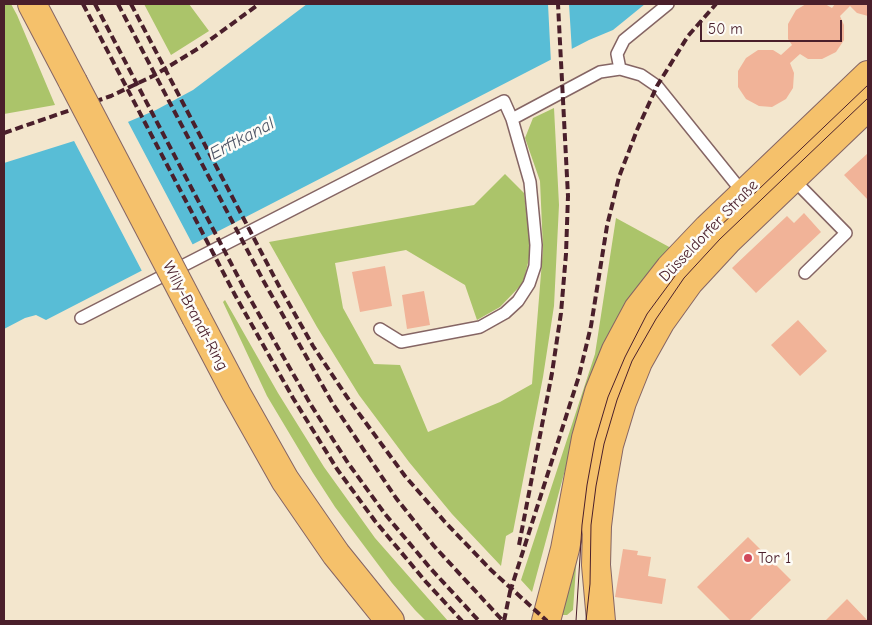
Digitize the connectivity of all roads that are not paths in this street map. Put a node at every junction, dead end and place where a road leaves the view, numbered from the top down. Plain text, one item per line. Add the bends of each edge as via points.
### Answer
1 (32, 4) edge
2 (668, 4) edge
3 (620, 69) junction
4 (868, 75) edge
5 (868, 106) edge
6 (512, 119) junction
7 (792, 178) junction
8 (744, 194) junction
9 (805, 273) dead end
10 (81, 318) dead end
11 (380, 329) dead end
12 (386, 619) edge
13 (546, 621) edge
14 (601, 621) edge

1 - 12 main road, Willy-Brandt-Ring, bridge via 285,480
2 - 3 lane via 624,40 617,54
3 - 6 lane via 600,72
3 - 8 lane via 641,75 657,86
4 - 8 main road, Düsseldorfer Straße
5 - 7 main road, Düsseldorfer Straße
6 - 10 lane via 504,101
6 - 11 lane via 530,182 536,245 535,266 529,284 505,313 480,327 402,342
7 - 9 lane via 846,234
7 - 14 main road, Düsseldorfer Straße via 727,240 689,282 661,321 638,362 609,445 602,485 596,565
8 - 13 main road, Düsseldorfer Straße via 670,268 638,309 616,350 599,392 586,438 565,549

